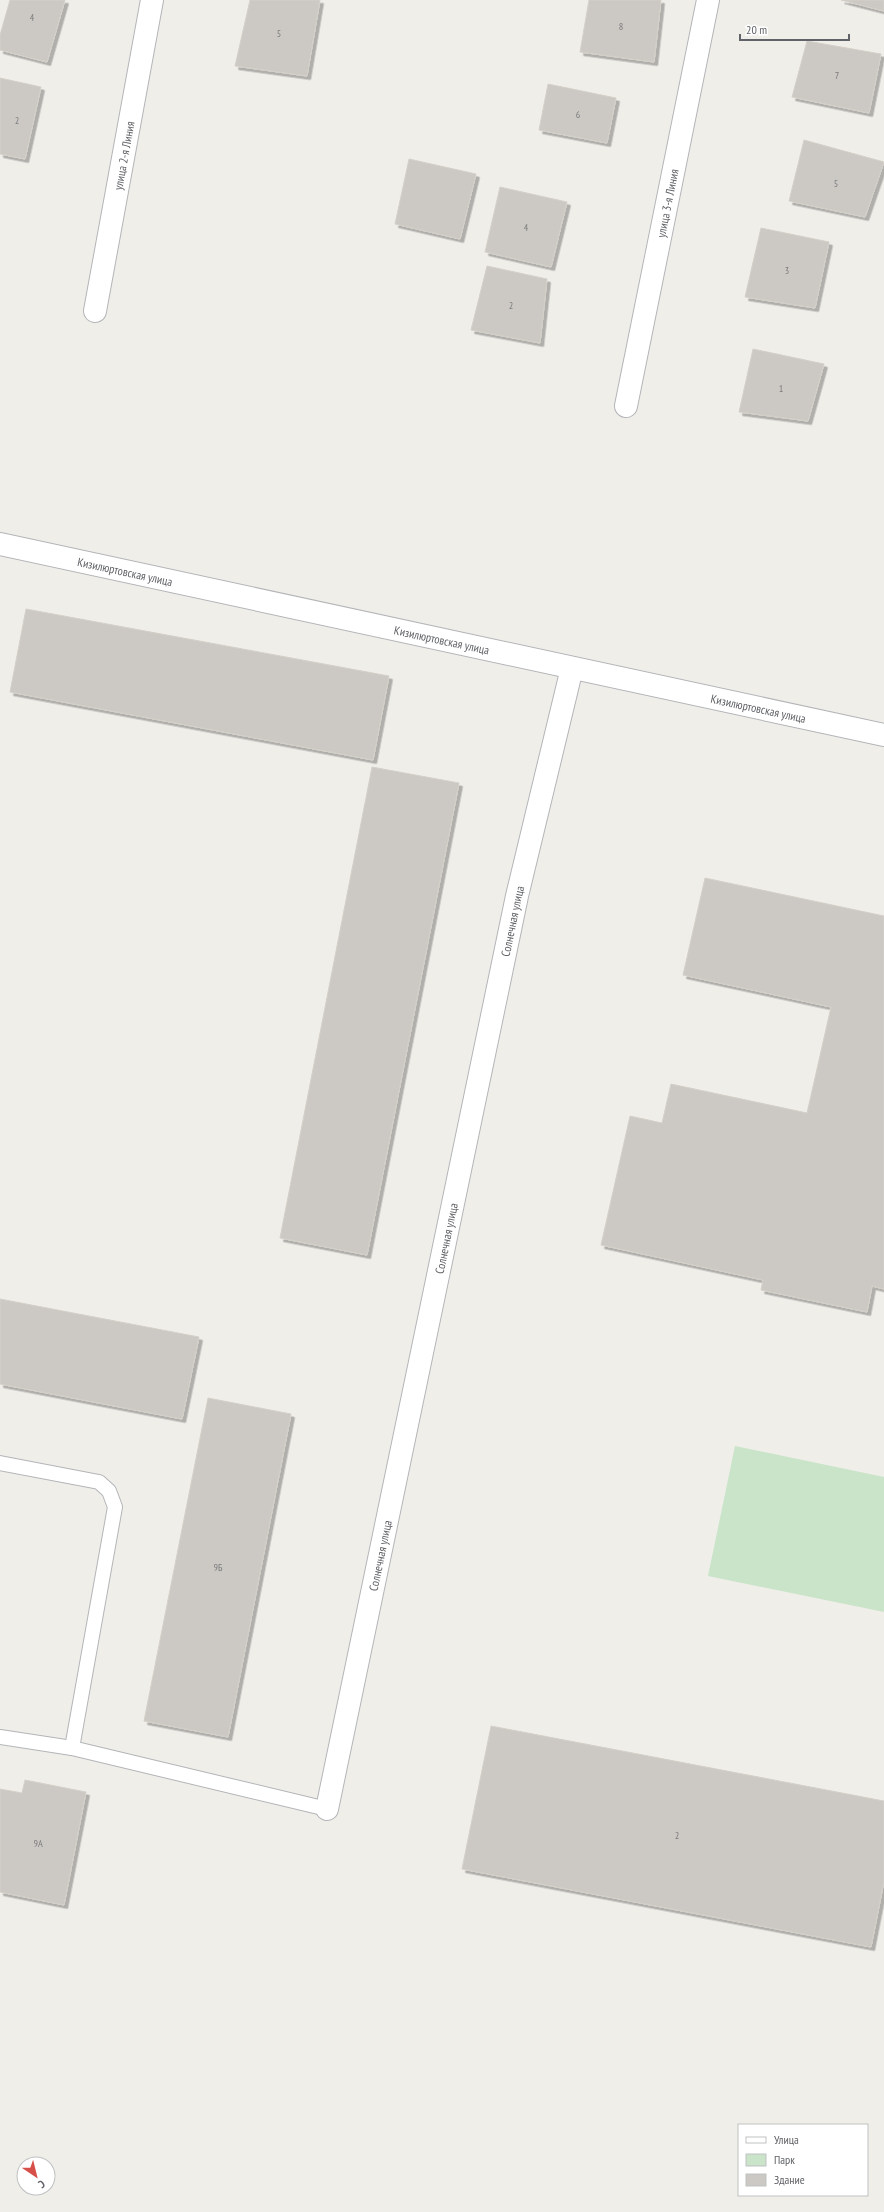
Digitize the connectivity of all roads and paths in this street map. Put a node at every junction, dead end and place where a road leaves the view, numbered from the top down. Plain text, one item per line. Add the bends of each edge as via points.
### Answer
1 (152, 0) edge
2 (708, 0) edge
3 (95, 311) dead end
4 (626, 406) dead end
5 (0, 544) edge
6 (572, 668) junction
7 (884, 735) edge
8 (0, 1463) edge
9 (0, 1737) edge
10 (72, 1748) junction
11 (327, 1809) joint

1 - 3 street, улица 2-я Линия
2 - 4 street, улица 3-я Линия
5 - 6 street, Кизилюртовская улица
6 - 7 street, Кизилюртовская улица
6 - 11 street, Солнечная улица via 517,896
8 - 10 lane via 99,1482 108,1491 115,1507
9 - 10 lane
10 - 11 lane

